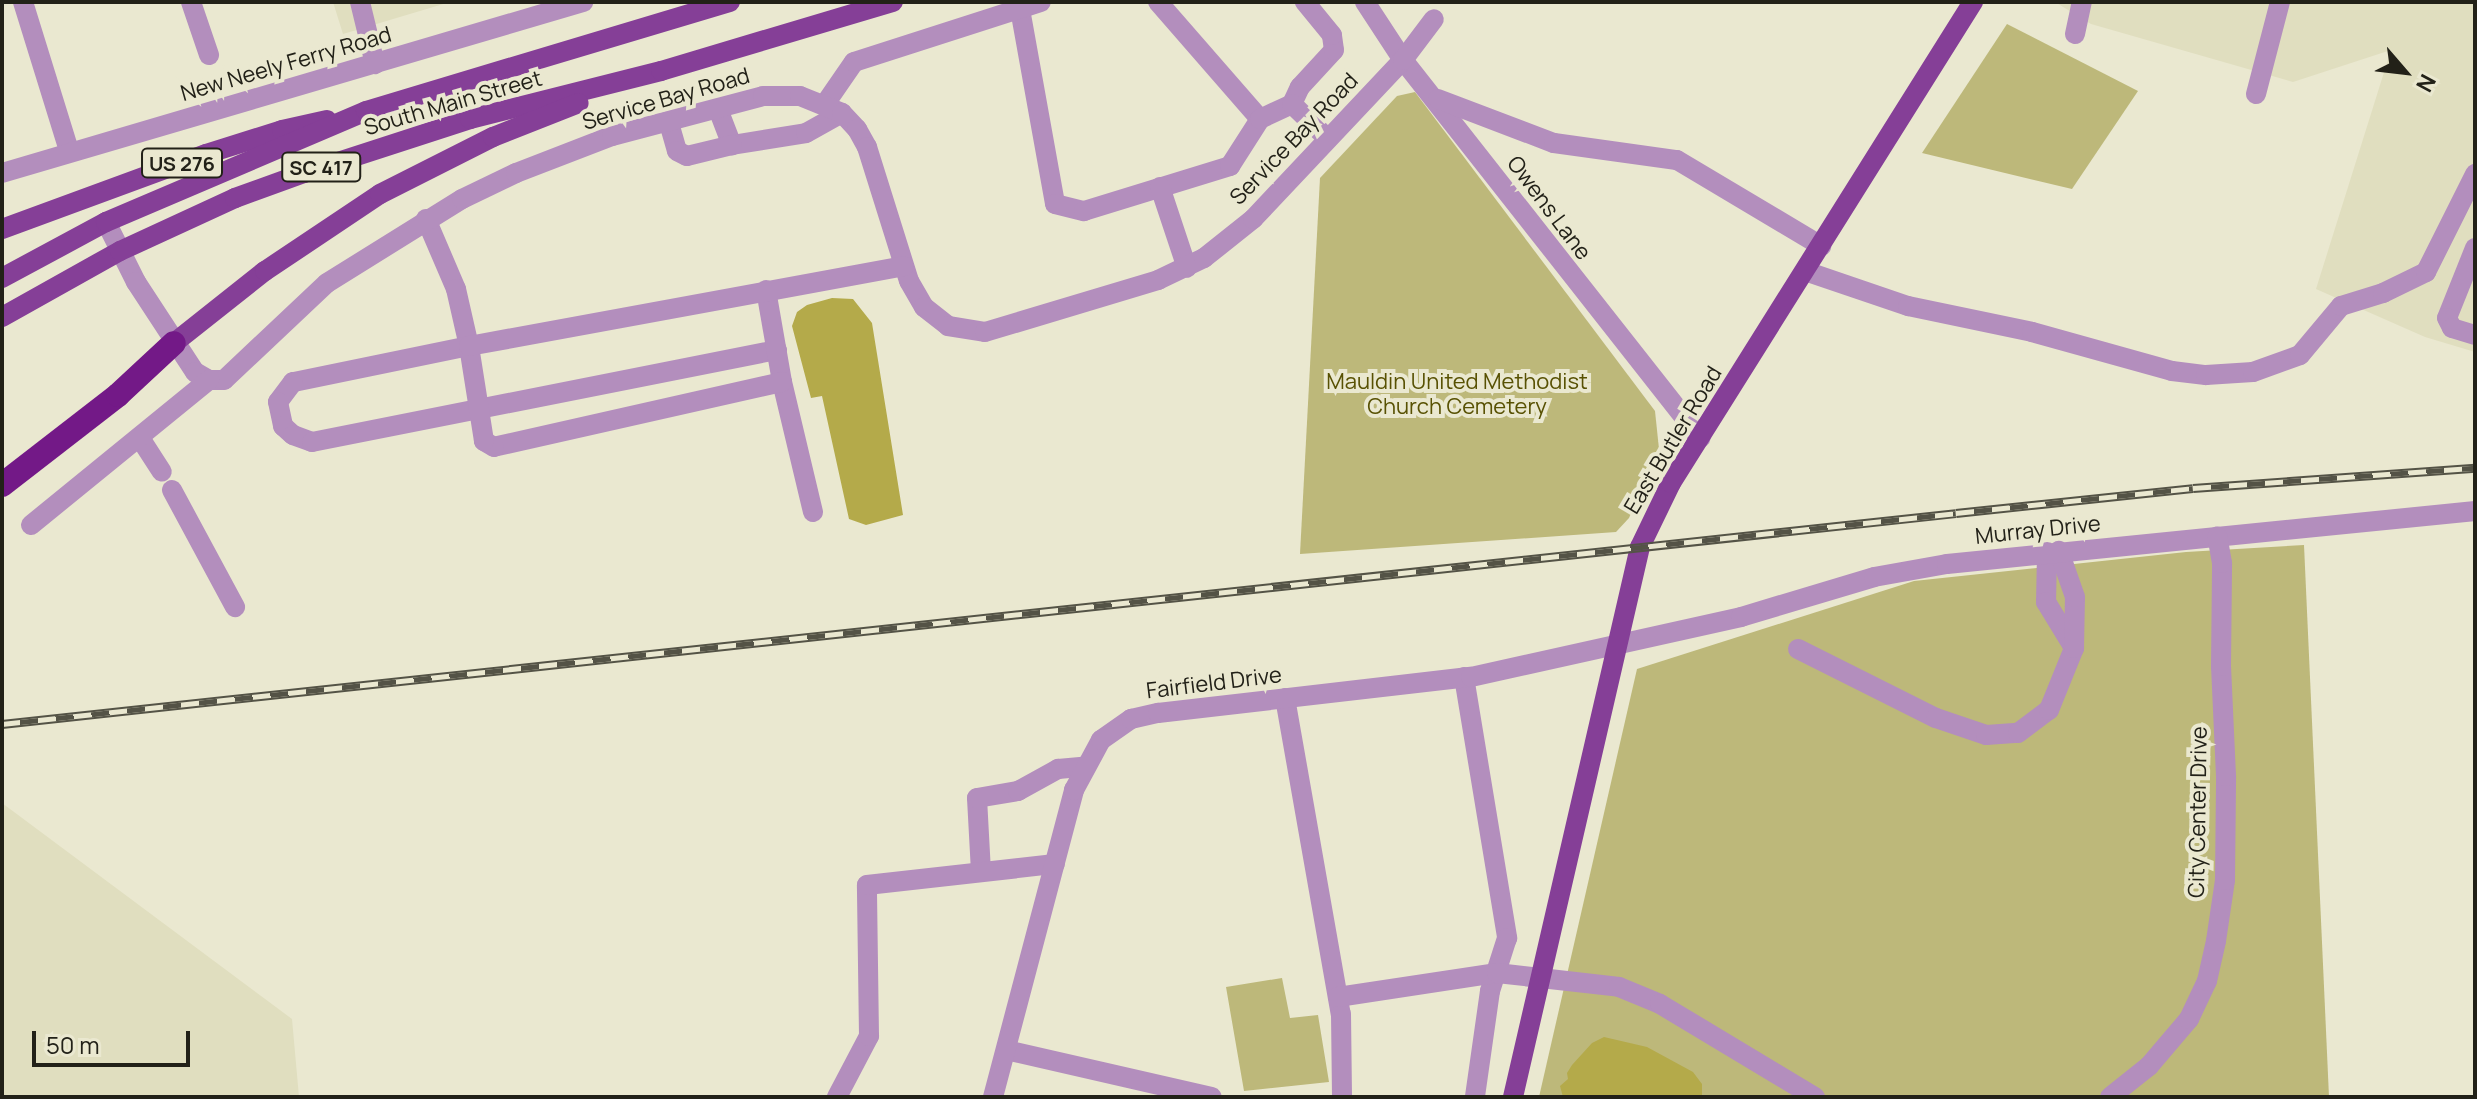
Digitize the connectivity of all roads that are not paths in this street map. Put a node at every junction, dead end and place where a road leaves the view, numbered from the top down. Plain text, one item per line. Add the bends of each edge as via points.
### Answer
1 (23, 2) edge
2 (191, 2) edge
3 (360, 2) edge
4 (583, 2) edge
5 (730, 2) edge
6 (893, 2) edge
7 (1041, 2) edge
8 (1158, 2) edge
9 (1305, 2) edge
10 (1365, 2) edge
11 (1973, 2) edge
12 (2082, 2) edge
13 (2280, 2) edge
14 (1020, 9) junction
15 (1434, 19) dead end
16 (2075, 34) dead end
17 (209, 55) dead end
18 (1403, 60) junction
19 (375, 64) junction
20 (661, 71) junction
21 (2256, 94) dead end
22 (1436, 98) junction
23 (1292, 104) junction
24 (833, 108) junction
25 (718, 109) junction
26 (366, 111) junction
27 (1260, 119) junction
28 (669, 123) junction
29 (1328, 139) junction
30 (732, 145) junction
31 (69, 151) junction
32 (2, 173) edge
33 (2475, 174) edge
34 (1160, 187) junction
35 (426, 219) junction
36 (106, 222) junction
37 (2, 229) edge
38 (1821, 246) junction
39 (2475, 248) edge
40 (120, 251) junction
41 (904, 266) junction
42 (1187, 268) junction
43 (1805, 271) junction
44 (2, 278) edge
45 (766, 290) junction
46 (2, 317) edge
47 (2475, 335) edge
48 (174, 343) junction
49 (469, 346) junction
50 (777, 350) junction
51 (209, 380) junction
52 (782, 382) junction
53 (479, 407) junction
54 (140, 438) junction
55 (1700, 438) junction
56 (2, 485) edge
57 (2475, 511) edge
58 (813, 512) dead end
59 (31, 525) dead end
60 (2217, 536) junction
61 (2053, 552) junction
62 (235, 607) dead end
63 (1615, 645) junction
64 (2074, 648) junction
65 (1798, 649) dead end
66 (1464, 677) junction
67 (1285, 698) junction
68 (1083, 767) junction
69 (1055, 864) junction
70 (981, 872) junction
71 (1497, 973) junction
72 (1539, 978) junction
73 (1338, 997) junction
74 (1006, 1050) junction
75 (837, 1097) edge
76 (993, 1097) edge
77 (1212, 1097) edge
78 (1342, 1097) edge
79 (1475, 1097) edge
80 (1513, 1097) edge
81 (1815, 1097) edge
82 (2110, 1097) edge

1 - 31 street
2 - 17 street
3 - 19 street
4 - 19 street, New Neely Ferry Road
5 - 26 main road, South Main Street / US 276
6 - 20 main road, South Main Street
7 - 14 street
8 - 27 street
9 - 23 street via 1332,35 1334,50 1300,87
10 - 18 street, Owens Lane
11 - 38 main road, East Butler Road
12 - 16 street
13 - 21 street
14 - 24 street via 854,62
14 - 34 street via 1055,204 1084,211
15 - 18 street, Service Bay Road
18 - 22 street, Owens Lane
18 - 29 street, Service Bay Road
19 - 31 street, New Neely Ferry Road
20 - 40 main road, South Main Street / SC 417 via 470,119 304,173
20 - 48 main road via 493,137 393,187 321,231
22 - 38 street via 1554,143 1677,160
22 - 55 street, Owens Lane
23 - 27 street
23 - 29 street
24 - 25 street, Service Bay Road via 780,95
24 - 30 street via 806,133
24 - 41 street, Service Bay Road via 867,147
25 - 28 street, Service Bay Road
25 - 30 street
26 - 36 main road, South Main Street / SC 417
26 - 37 main road, US 276 via 218,150
27 - 34 street via 1230,166
28 - 30 street via 677,151 687,156
28 - 35 street, Service Bay Road via 563,153
29 - 42 street, Service Bay Road via 1229,241
31 - 32 street, New Neely Ferry Road
33 - 43 street via 2426,272 2341,306 2300,355 2253,372 2172,371 2032,332 1908,306
34 - 42 street
35 - 49 street via 456,289
35 - 51 street, Service Bay Road via 327,283 224,380
36 - 40 street
36 - 44 main road, South Main Street / SC 417
38 - 43 main road, East Butler Road
39 - 47 street via 2447,318 2452,328
40 - 46 main road, South Main Street / SC 417
40 - 48 street
41 - 42 street, Service Bay Road via 917,298 932,315 948,326 985,332
41 - 45 street
43 - 55 main road, East Butler Road
45 - 49 street
45 - 50 street
48 - 51 street via 195,372
48 - 56 highway via 118,395
49 - 53 street
49 - 53 street via 293,382 278,402 279,415 293,435 312,442
50 - 52 street
50 - 53 street
51 - 54 street, Service Bay Road
52 - 53 street via 494,447 484,441
52 - 58 street
54 - 59 street, Service Bay Road
54 - 62 street
55 - 63 main road, East Butler Road via 1640,547
57 - 60 street, Murray Drive
60 - 61 street, Murray Drive
60 - 82 street, City Center Drive via 2226,776 2225,880 2216,941 2207,981 2189,1019 2149,1066
61 - 63 street, Murray Drive via 1874,577 1741,617
61 - 64 street via 2075,597
61 - 64 street via 2046,602
63 - 66 street, Fairfield Drive
63 - 72 main road, East Butler Road
64 - 65 street via 2049,710 2018,733 1986,735 1936,718
66 - 67 street, Fairfield Drive
66 - 71 street via 1507,938
67 - 68 street, Fairfield Drive via 1131,719 1101,740
67 - 73 street
68 - 69 street, Fairfield Drive
68 - 70 street via 1058,769 1018,791 977,798
69 - 70 street
69 - 74 street, Fairfield Drive
70 - 75 street via 867,885 869,1036
71 - 72 street
71 - 73 street
71 - 79 street
72 - 80 main road, East Butler Road
72 - 81 street via 1619,987 1660,1004
73 - 78 street
74 - 76 street, Fairfield Drive
74 - 77 street

